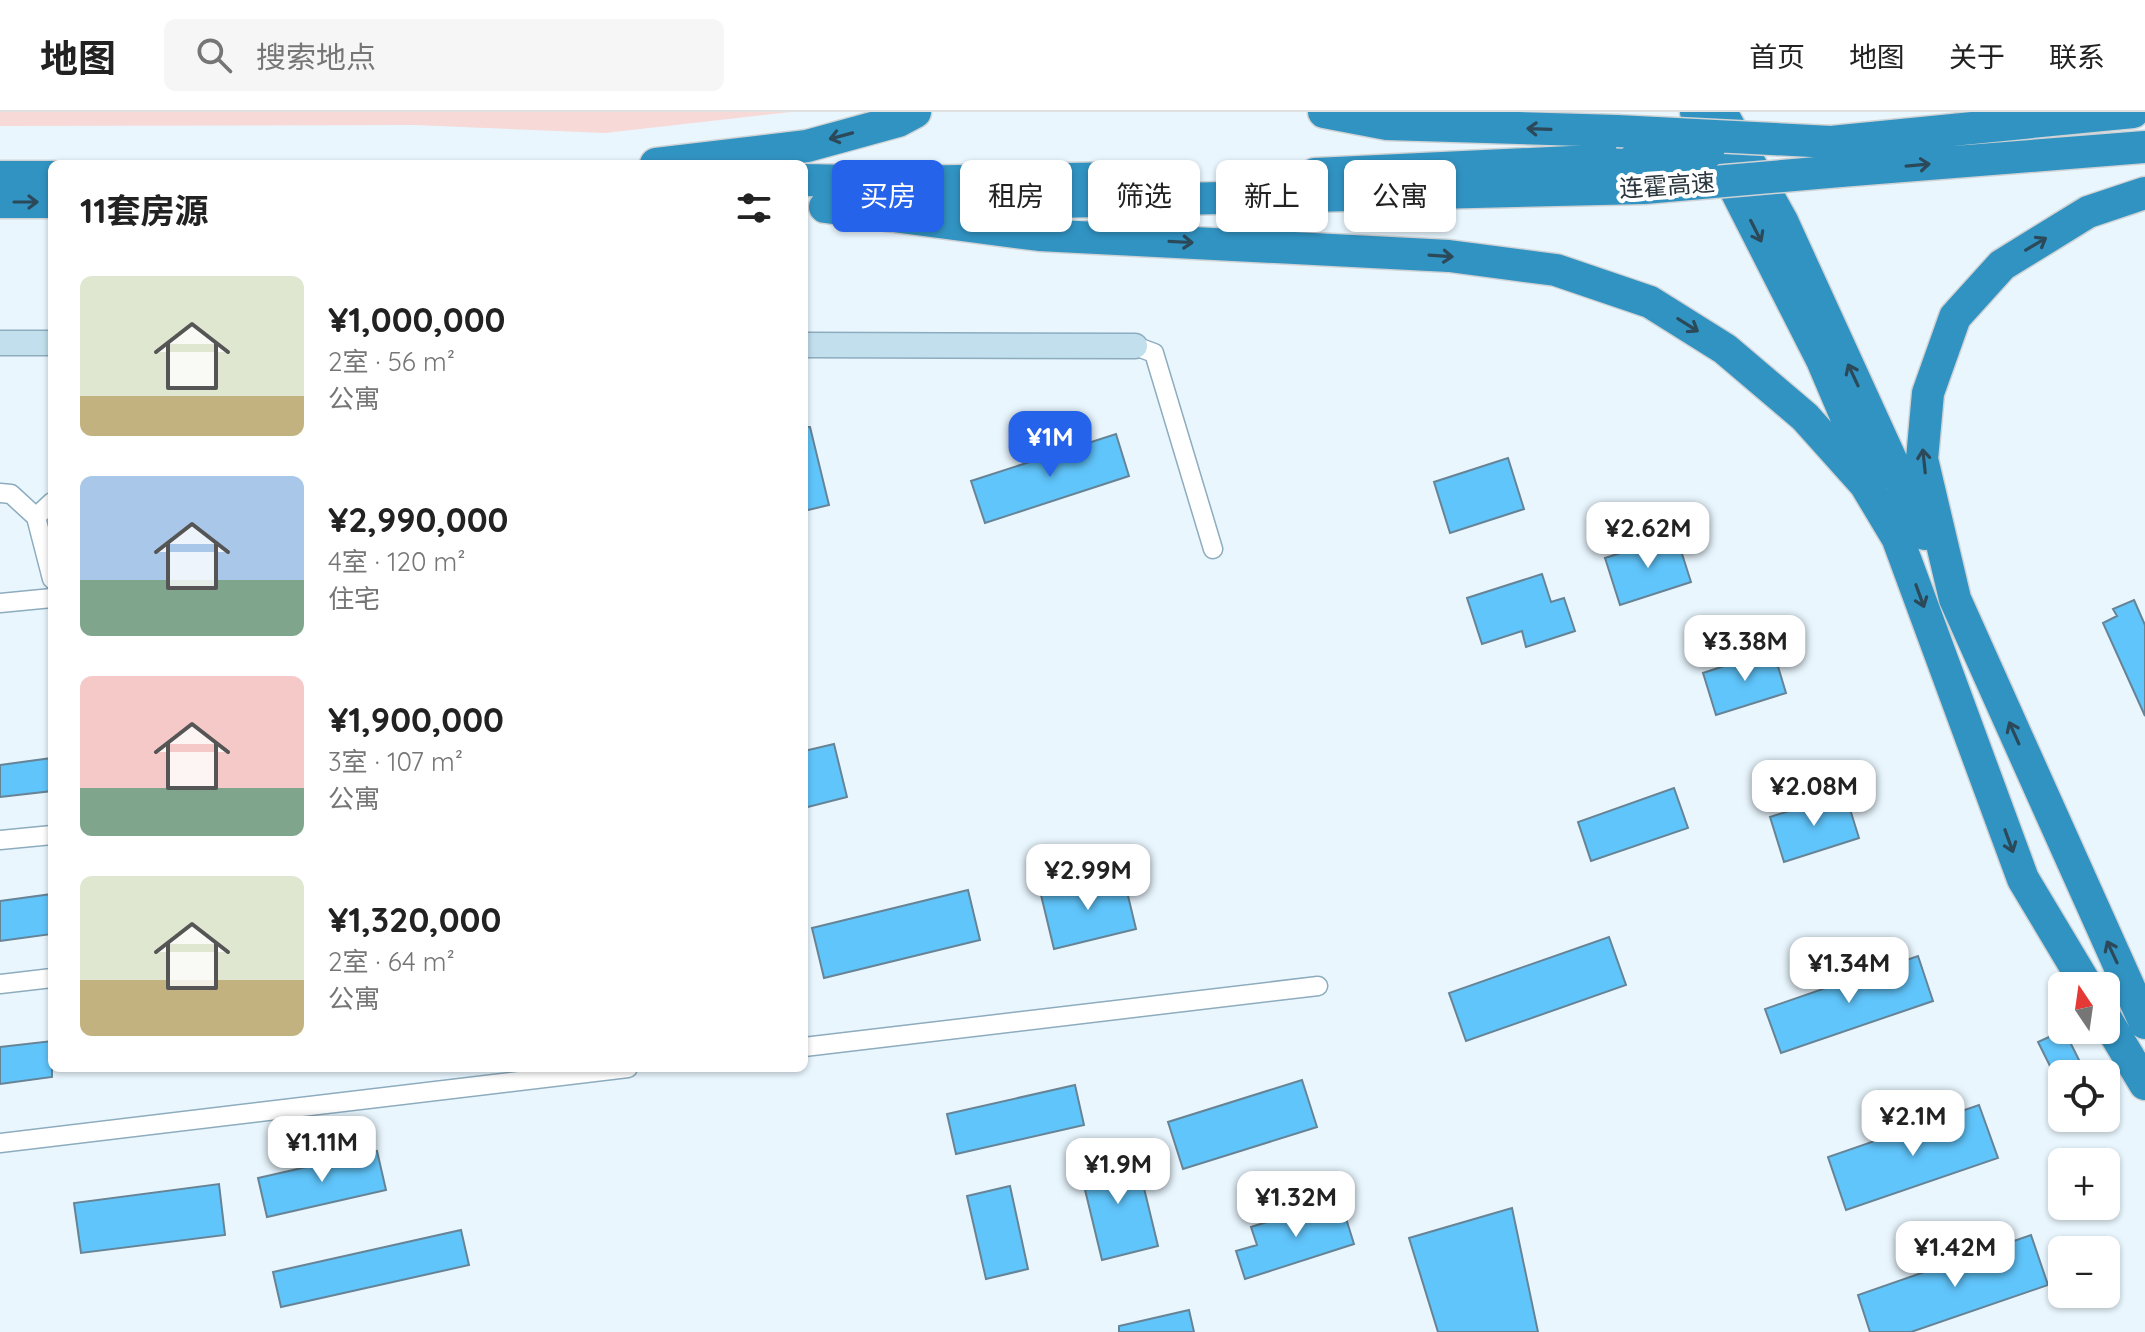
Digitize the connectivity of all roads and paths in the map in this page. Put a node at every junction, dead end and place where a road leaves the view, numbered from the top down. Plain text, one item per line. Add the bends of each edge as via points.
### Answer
1 (915, 112) edge
2 (1324, 112) edge
3 (1696, 112) edge
4 (1721, 112) edge
5 (2133, 112) edge
6 (2145, 147) edge
7 (1836, 157) junction
8 (690, 160) edge
9 (1640, 173) junction
10 (0, 177) edge
11 (48, 177) edge
12 (808, 180) edge
13 (2145, 193) edge
14 (0, 202) edge
15 (48, 202) edge
16 (814, 207) edge
17 (0, 343) edge
18 (48, 343) edge
19 (808, 345) edge
20 (1135, 346) joint
21 (0, 493) edge
22 (48, 506) edge
23 (36, 517) junction
24 (1901, 544) junction
25 (1213, 549) dead end
26 (48, 564) edge
27 (48, 598) edge
28 (1955, 599) junction
29 (0, 603) edge
30 (48, 835) edge
31 (0, 840) edge
32 (2079, 972) edge
33 (48, 978) edge
34 (0, 984) edge
35 (1318, 986) dead end
36 (2145, 1023) edge
37 (2120, 1042) edge
38 (808, 1047) edge
39 (562, 1072) edge
40 (479, 1077) edge
41 (2145, 1084) edge
42 (0, 1143) edge

1 -> 8 highway via 807,146
7 -> 2 highway, bridge via 1617,131 1387,124
3 -> 24 highway via 1822,360
28 -> 4 highway via 1782,221
5 - 7 highway, 连霍高速
7 -> 6 highway, 连霍高速
7 - 9 highway, 连霍高速, bridge
9 - 12 highway, 连霍高速
9 - 16 highway, 连霍高速
10 - 11 highway
28 -> 13 highway via 1922,459 1928,393 1955,317 2002,265 2088,212
14 -> 15 highway
16 -> 24 highway via 1039,235 1449,256 1556,270 1650,302 1725,349 1805,417 1865,484
17 - 18 street
19 - 20 street
20 - 25 street via 1154,353
21 - 23 street via 11,494
22 - 23 street
23 - 26 street
24 -> 32 highway via 2023,879
27 - 29 street
36 -> 28 highway
30 - 31 street
33 - 34 street
35 - 38 street
37 - 41 highway
39 - 40 street
40 - 42 street

